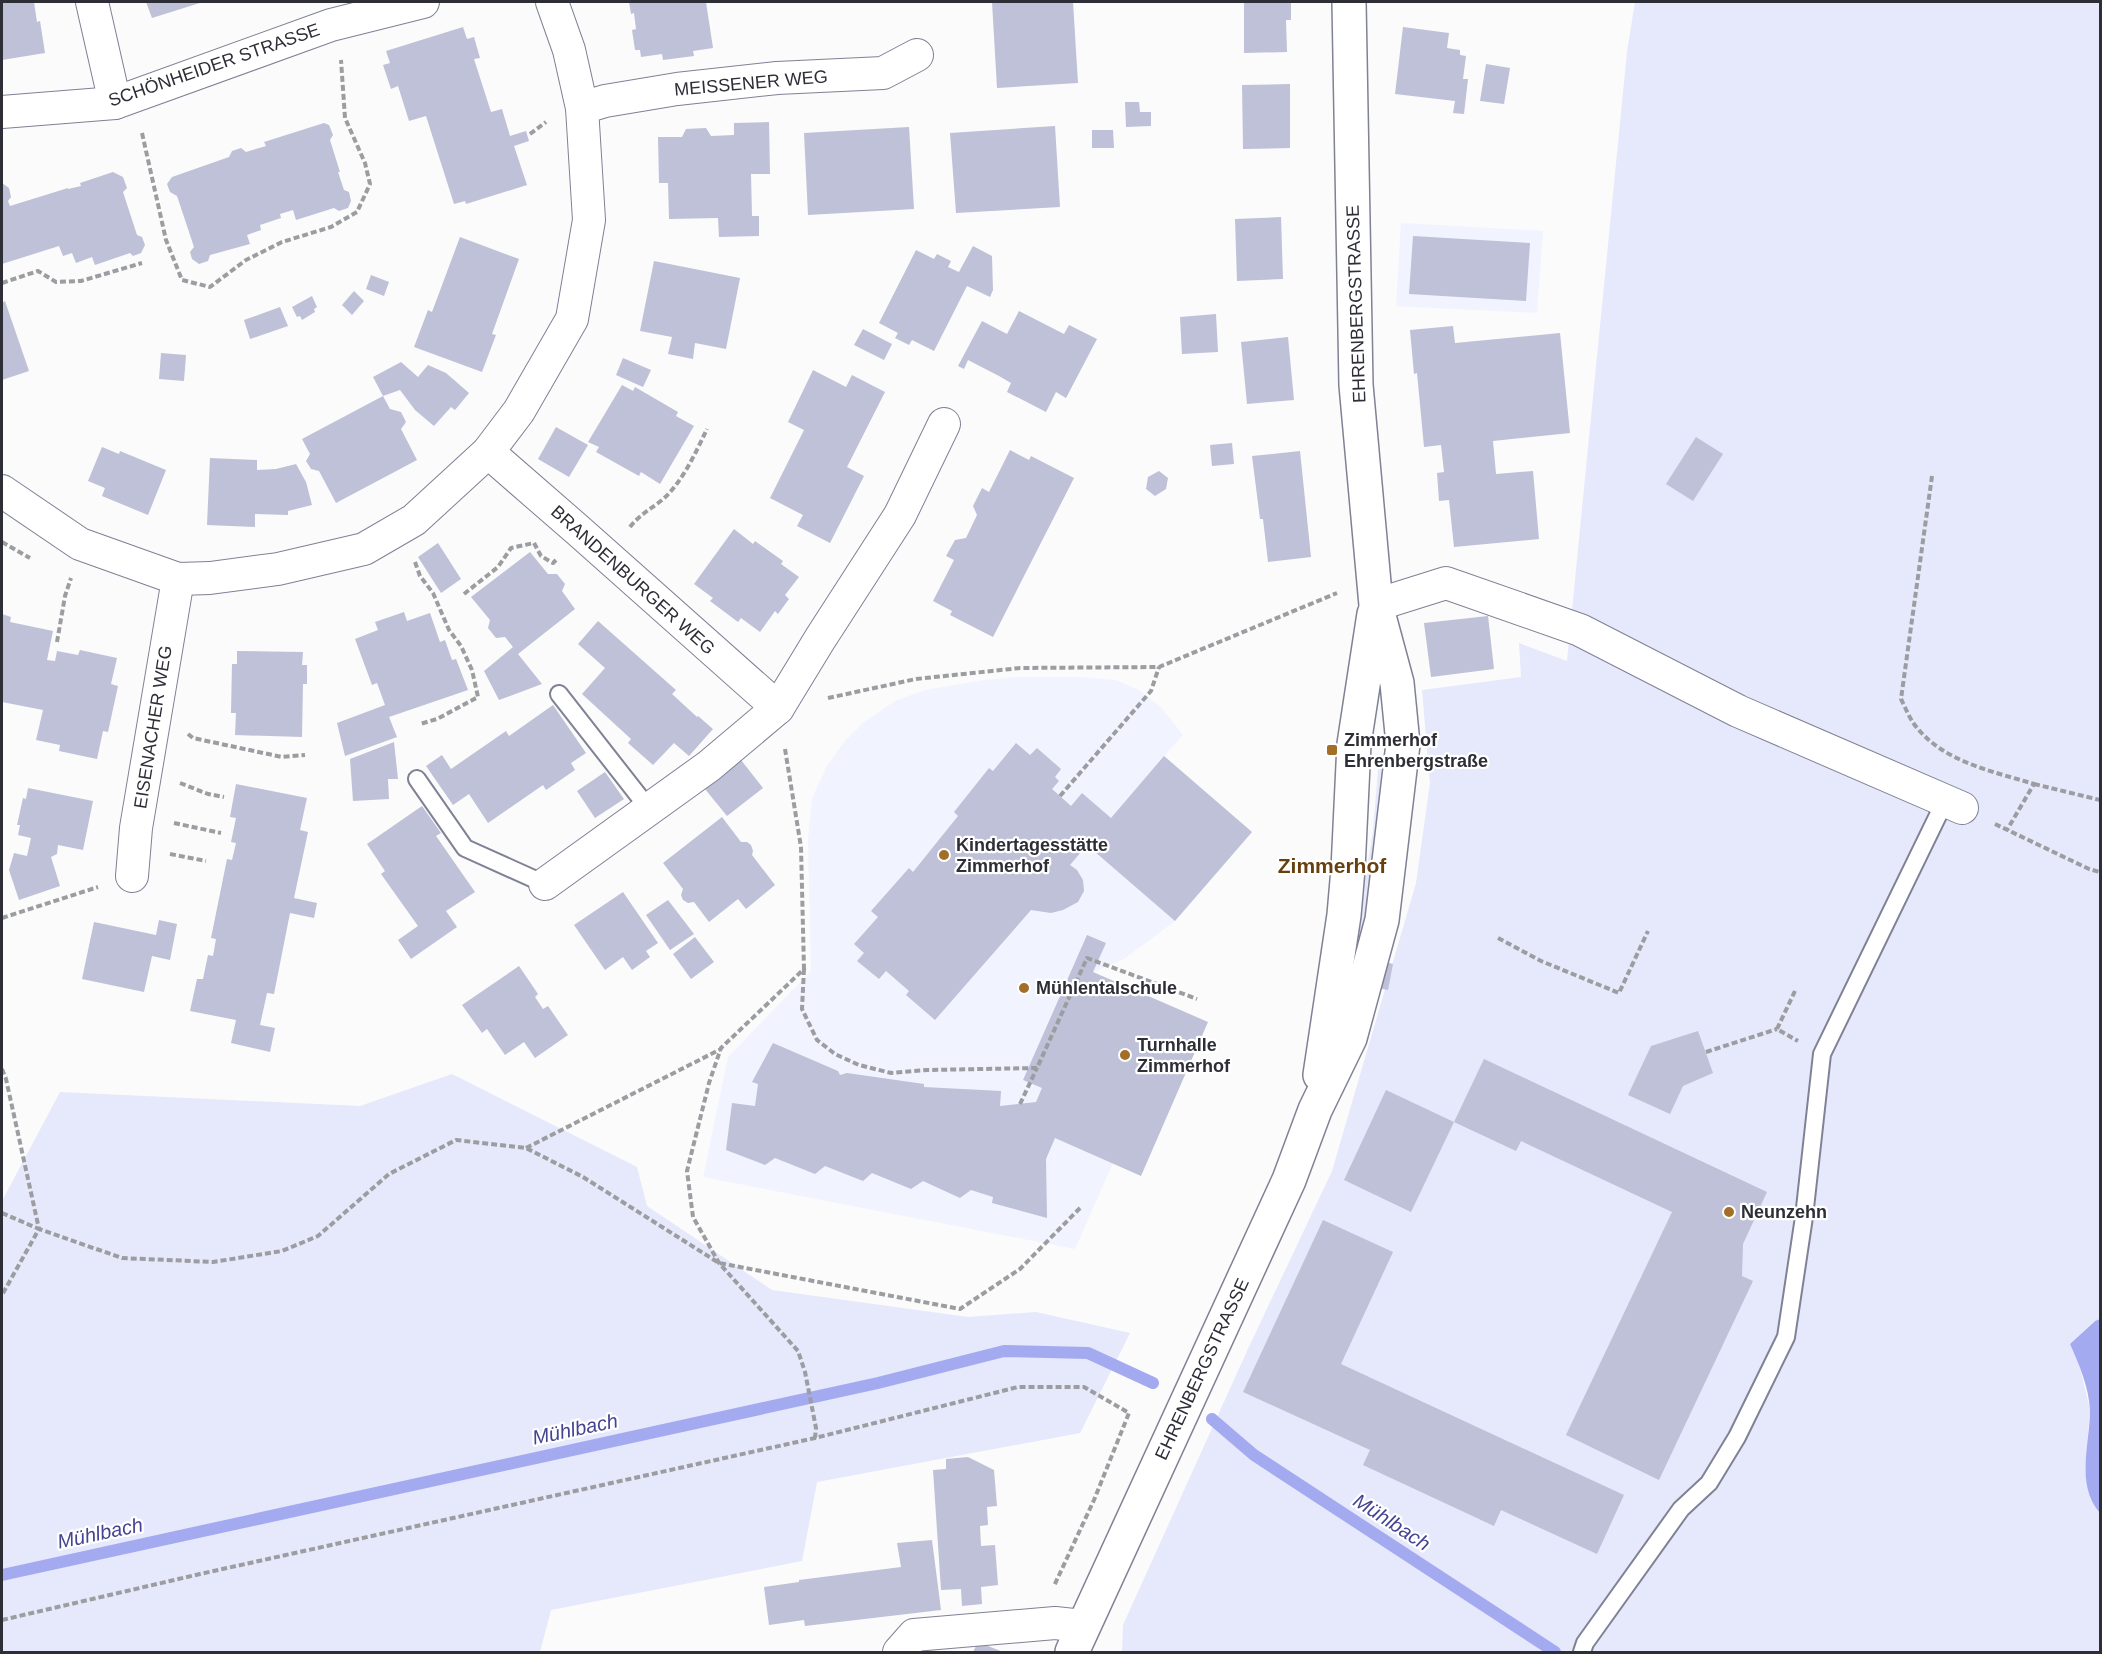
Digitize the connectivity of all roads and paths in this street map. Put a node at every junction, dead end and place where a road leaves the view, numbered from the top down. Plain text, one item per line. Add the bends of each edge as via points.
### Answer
1 (92, 2) edge
2 (423, 2) edge
3 (552, 2) edge
4 (1349, 2) edge
5 (331, 25) junction
6 (917, 55) dead end
7 (126, 99) junction
8 (582, 108) junction
9 (2, 112) edge
10 (142, 263) dead end
11 (2, 283) edge
12 (944, 424) dead end
13 (707, 429) dead end
14 (488, 452) junction
15 (1932, 476) dead end
16 (2, 491) edge
17 (399, 528) junction
18 (582, 534) junction
19 (2, 543) edge
20 (87, 547) junction
21 (607, 556) junction
22 (33, 560) dead end
23 (63, 574) dead end
24 (73, 578) dead end
25 (178, 579) junction
26 (1374, 592) junction
27 (464, 594) dead end
28 (57, 642) dead end
29 (1159, 667) junction
30 (559, 694) dead end
31 (778, 708) junction
32 (155, 712) junction
33 (420, 724) dead end
34 (305, 755) dead end
35 (145, 774) junction
36 (417, 779) dead end
37 (2034, 784) junction
38 (1060, 796) dead end
39 (224, 797) dead end
40 (2100, 800) edge
41 (1953, 804) junction
42 (649, 809) junction
43 (138, 817) junction
44 (2007, 830) junction
45 (221, 834) dead end
46 (2100, 872) edge
47 (132, 876) joint
48 (545, 884) joint
49 (2, 918) edge
50 (1648, 931) dead end
51 (1498, 938) dead end
52 (804, 969) junction
53 (1795, 991) dead end
54 (1197, 999) dead end
55 (1776, 1029) junction
56 (722, 1048) junction
57 (1706, 1052) dead end
58 (1822, 1054) junction
59 (1036, 1068) junction
60 (2, 1069) edge
61 (1020, 1104) dead end
62 (1315, 1110) junction
63 (526, 1148) junction
64 (1081, 1207) dead end
65 (2, 1213) edge
66 (39, 1229) junction
67 (719, 1263) junction
68 (2, 1295) edge
69 (815, 1438) junction
70 (2, 1620) edge
71 (1077, 1639) edge
72 (1584, 1648) edge
73 (899, 1653) edge

1 - 7 street
2 - 5 street, SCHÖNHEIDER STRASSE
3 - 8 street via 569,50
4 - 26 street, EHRENBERGSTRASSE via 1356,385
5 - 7 street, SCHÖNHEIDER STRASSE
5 - 7 path via 340,51 345,118 370,184 364,199 357,212 331,227 282,242 246,260 210,287 182,280 166,240 141,128
6 - 8 street, MEISSENER WEG via 883,73 777,78 677,89
7 - 9 street, SCHÖNHEIDER STRASSE
8 - 14 street via 589,220 572,320 519,411
10 - 11 path via 81,281 56,282 38,271
12 - 31 street via 900,514
13 - 21 path via 688,467 663,500 633,523
14 - 17 street via 414,520
14 - 18 street, BRANDENBURGER WEG
15 - 37 path via 1901,699 1915,725 1941,750 1962,761
16 - 20 street
17 - 25 street via 364,549 289,566
17 - 33 path via 420,576 461,646 478,697
18 - 21 street, BRANDENBURGER WEG
18 - 27 path via 553,563 541,556 534,543 511,548 498,567
19 - 22 path
20 - 25 street
20 - 28 path via 80,552 68,584
21 - 31 street, BRANDENBURGER WEG
23 - 24 path
25 - 32 street, EISENACHER WEG
26 - 29 path
26 - 41 street via 1446,583 1580,630 1738,711
26 - 62 street, EHRENBERGSTRASSE via 1353,744 1344,915
26 - 62 street, EHRENBERGSTRASSE via 1397,683 1403,744 1382,920 1350,1038
29 - 31 path via 997,670 916,679
29 - 38 path via 1151,691
30 - 42 lane
31 - 42 street via 709,766
31 - 52 path via 801,847
32 - 34 path via 193,738 282,758
32 - 35 street, EISENACHER WEG
35 - 39 path
35 - 43 street, EISENACHER WEG
36 - 48 lane via 465,848
37 - 40 path
37 - 44 path
41 - 44 path
41 - 58 lane
42 - 48 street
43 - 45 path via 159,818
43 - 47 street, EISENACHER WEG
44 - 46 path
47 - 49 path
50 - 51 path via 1619,993 1541,961
52 - 56 path
52 - 59 path via 802,1009 817,1040 859,1065 891,1073
53 - 55 path
54 - 59 path via 1087,958
55 - 57 path
55 - 58 path
56 - 63 path
56 - 67 path via 687,1171 693,1217
58 - 72 lane via 1804,1217 1785,1337 1737,1437 1709,1483 1681,1509
59 - 61 path
60 - 66 path
62 - 71 street, EHRENBERGSTRASSE via 1289,1180
63 - 66 path via 456,1140 389,1174 318,1236 282,1251 213,1262 122,1258
63 - 67 path via 583,1177
64 - 67 path via 1020,1269 960,1309
65 - 66 path
66 - 68 path
67 - 69 path via 798,1351
69 - 70 path
69 - 71 path via 1018,1388 1084,1387 1129,1413 1053,1588 1059,1612
71 - 73 street via 1055,1623 914,1635

